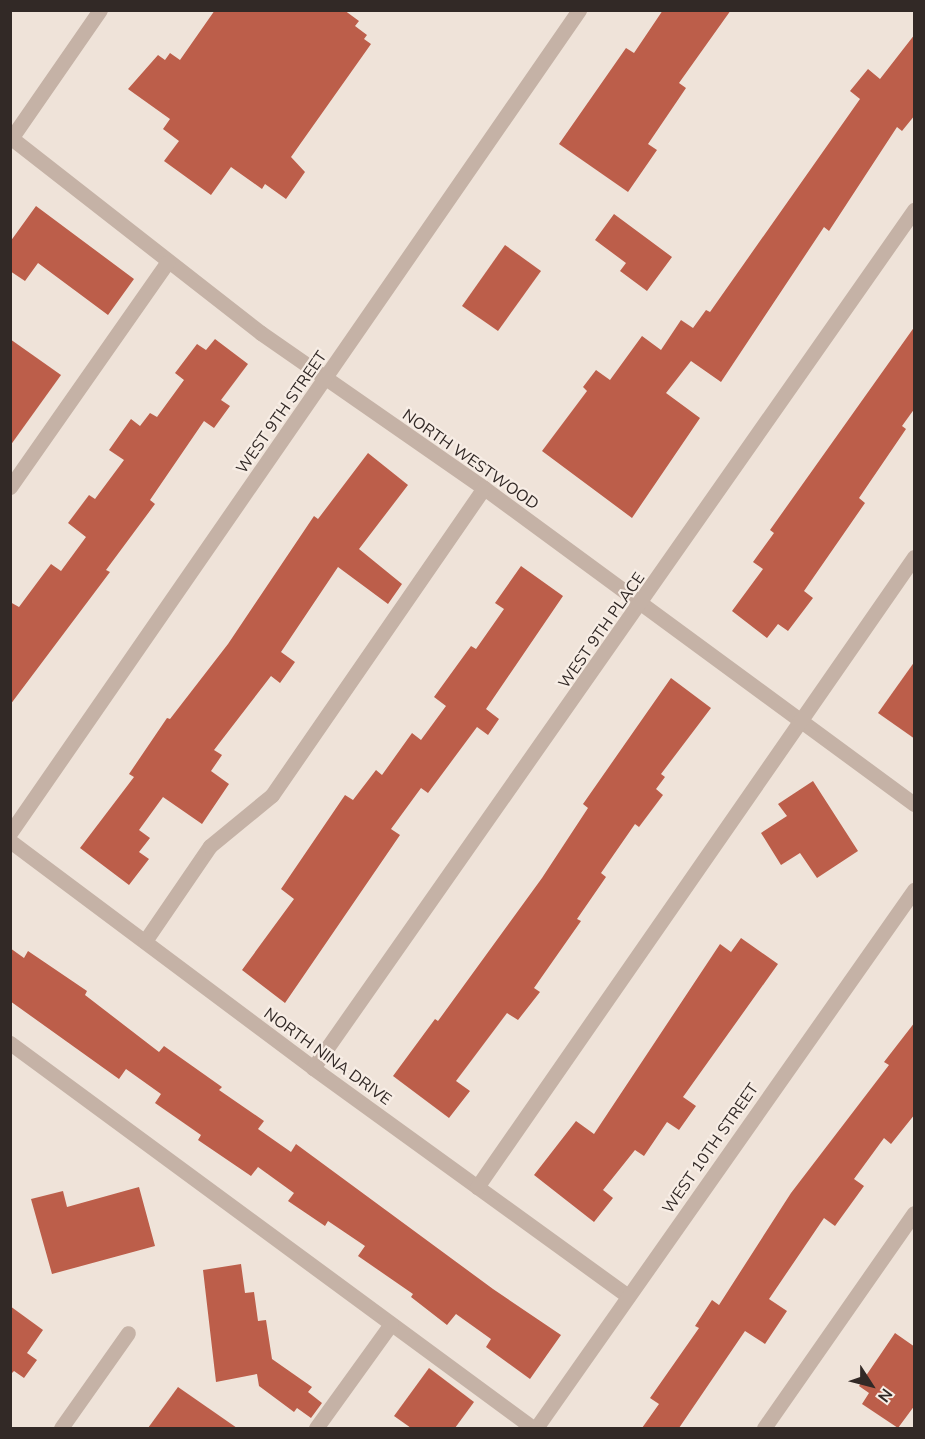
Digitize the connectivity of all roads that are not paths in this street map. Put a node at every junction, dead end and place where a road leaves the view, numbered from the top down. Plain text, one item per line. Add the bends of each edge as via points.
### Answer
1 (100, 10) edge
2 (579, 10) edge
3 (11, 138) edge
4 (915, 210) edge
5 (167, 263) junction
6 (325, 380) junction
7 (10, 487) edge
8 (484, 488) junction
9 (915, 557) edge
10 (641, 605) junction
11 (800, 722) junction
12 (915, 804) edge
13 (10, 833) edge
14 (10, 841) edge
15 (915, 890) edge
16 (145, 941) junction
17 (10, 1043) edge
18 (313, 1068) junction
19 (477, 1187) junction
20 (915, 1213) edge
21 (627, 1296) junction
22 (391, 1324) junction
23 (128, 1333) dead end
24 (61, 1428) edge
25 (316, 1428) edge
26 (534, 1428) edge
27 (764, 1428) edge

1 - 3 street
2 - 6 street, WEST 9TH STREET
3 - 5 street, NORTH WESTWOOD
4 - 10 street, WEST 9TH PLACE
5 - 6 street, NORTH WESTWOOD
5 - 7 street
6 - 8 street, NORTH WESTWOOD
6 - 13 street, WEST 9TH STREET
8 - 10 street, NORTH WESTWOOD
8 - 16 street via 272,795 210,846
9 - 11 street
10 - 11 street, NORTH WESTWOOD
10 - 18 street, WEST 9TH PLACE
11 - 12 street, NORTH WESTWOOD
11 - 19 street
14 - 16 street, NORTH NINA DRIVE
15 - 21 street, WEST 10TH STREET
16 - 18 street, NORTH NINA DRIVE
17 - 22 street
18 - 19 street, NORTH NINA DRIVE
19 - 21 street, NORTH NINA DRIVE
20 - 27 street
21 - 26 street, WEST 10TH STREET
22 - 25 street
22 - 26 street
23 - 24 street

